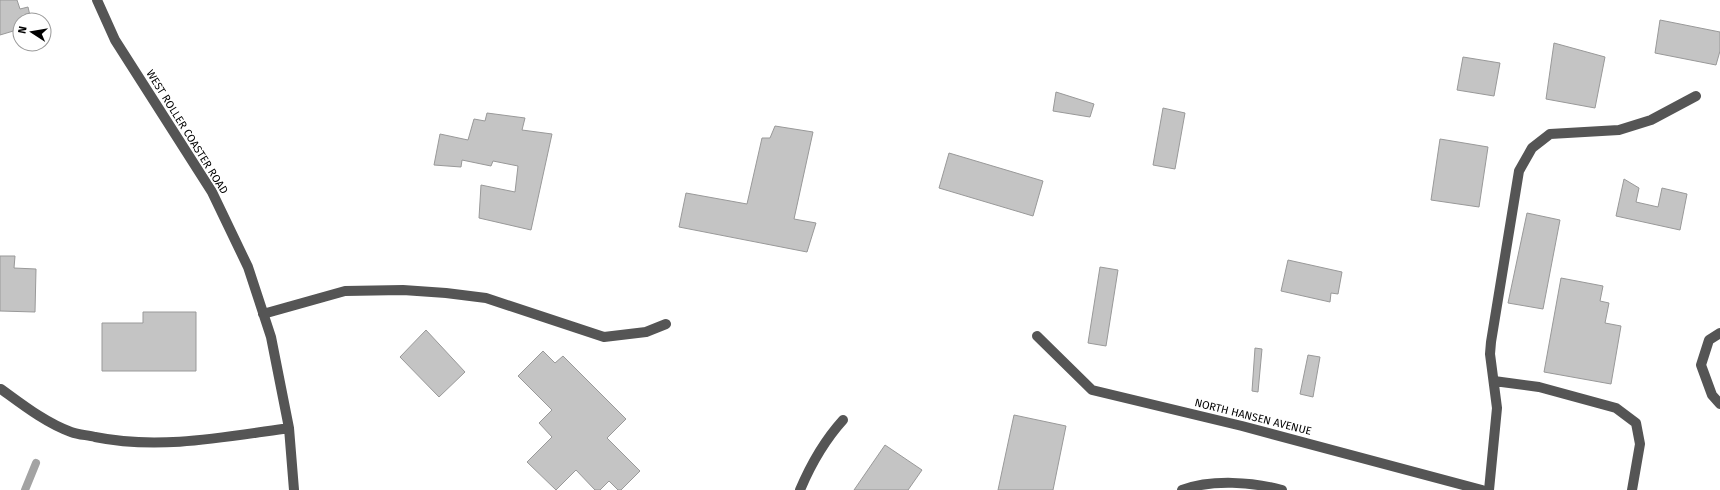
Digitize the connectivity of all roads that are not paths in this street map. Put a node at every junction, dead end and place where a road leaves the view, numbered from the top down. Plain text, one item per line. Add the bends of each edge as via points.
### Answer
1 (97, 0) edge
2 (1696, 96) dead end
3 (263, 314) junction
4 (666, 324) dead end
5 (1720, 333) edge
6 (1037, 336) dead end
7 (1494, 381) junction
8 (1, 389) dead end
9 (1720, 404) edge
10 (843, 420) dead end
11 (289, 428) junction
12 (294, 490) edge
13 (800, 490) edge
14 (1182, 490) edge
15 (1282, 490) edge
16 (1482, 490) edge
17 (1489, 490) edge
18 (1632, 490) edge

1 - 3 street, WEST ROLLER COASTER ROAD via 116,40 212,192 248,267
2 - 7 street via 1651,120 1618,130 1550,134 1532,148 1519,171 1495,314 1490,354
3 - 4 street via 345,292 403,290 486,298 604,337 646,332
3 - 11 street, WEST ROLLER COASTER ROAD via 271,337
5 - 9 street via 1709,340 1701,365 1712,395
6 - 16 street, NORTH HANSEN AVENUE via 1092,390 1242,426
7 - 17 street via 1497,408
7 - 18 street via 1539,387 1616,408 1636,423 1640,444
8 - 11 street via 34,413 71,432 116,441 160,443
10 - 13 street via 828,436 808,470
11 - 12 street, WEST ROLLER COASTER ROAD
14 - 15 street via 1225,483 1263,485

